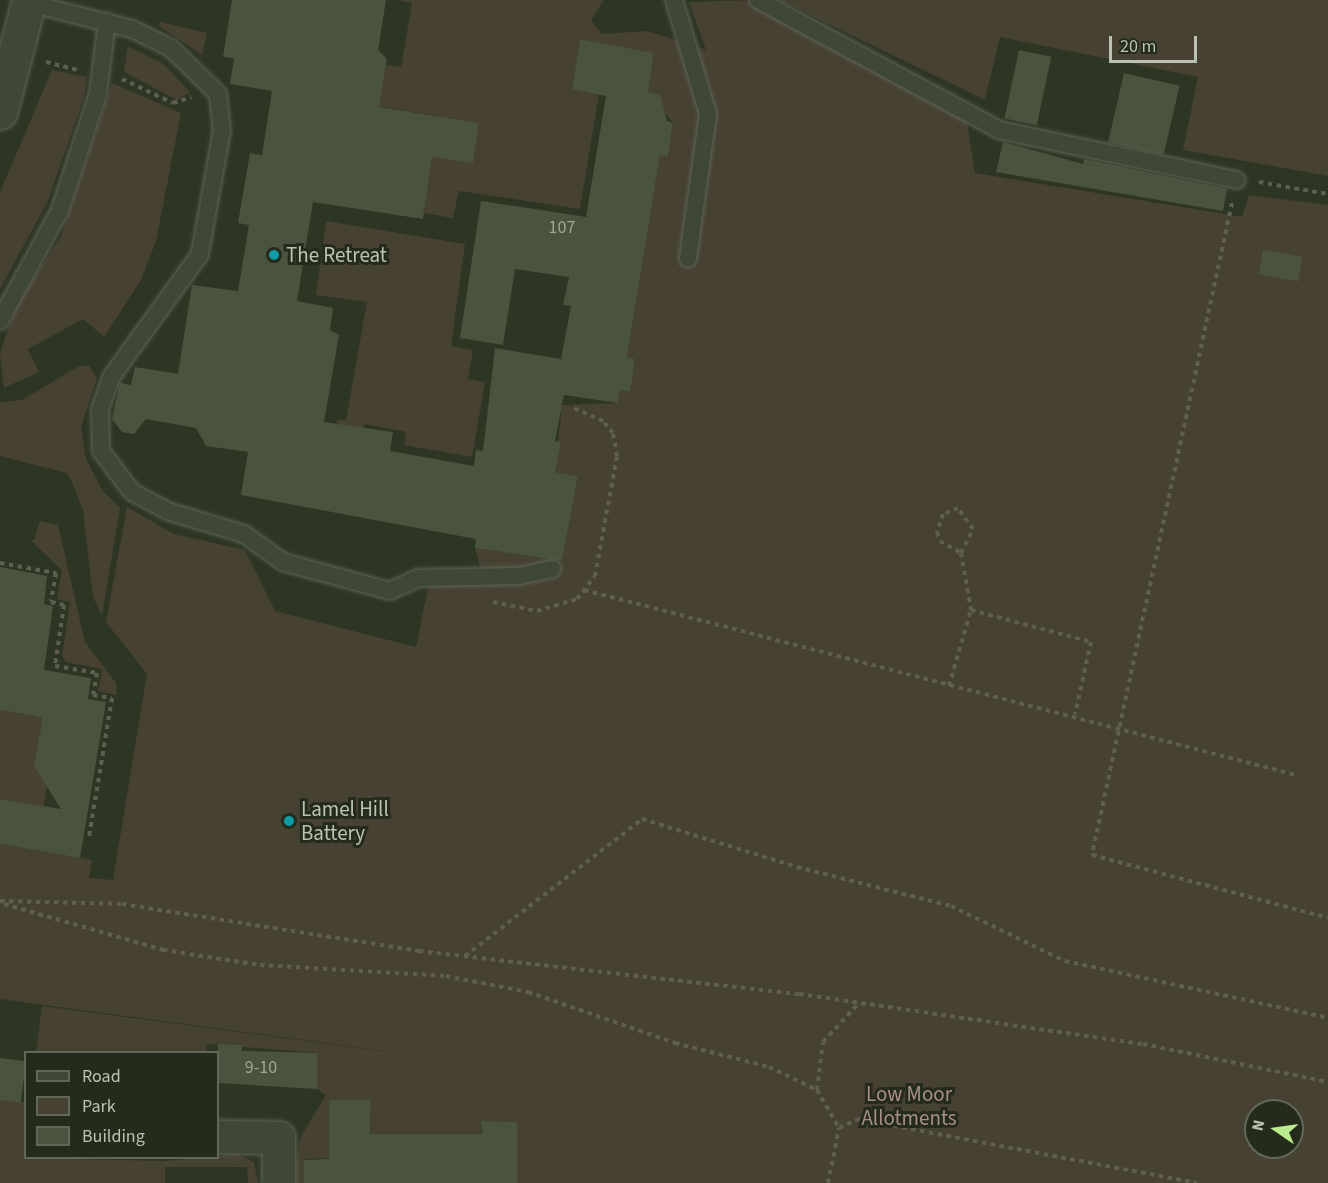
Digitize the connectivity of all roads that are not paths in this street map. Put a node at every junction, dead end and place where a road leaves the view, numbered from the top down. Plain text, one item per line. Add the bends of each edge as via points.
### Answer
1 (87, 0) edge
2 (674, 0) edge
3 (758, 0) edge
4 (29, 1) edge
5 (76, 14) junction
6 (107, 22) junction
7 (2, 106) edge
8 (1237, 180) road end
9 (688, 258) dead end
10 (0, 321) edge
11 (552, 569) dead end
12 (221, 1137) dead end
13 (279, 1183) edge

1 - 5 lane
2 - 9 lane via 708,114
3 - 8 lane via 999,130
4 - 5 lane
4 - 7 street
5 - 6 lane
6 - 10 lane via 98,94 60,210
6 - 11 lane via 171,48 196,71 218,94 222,130 200,254 112,376 100,409 102,451 114,473 132,492 158,506 244,534 283,562 390,591 418,578 519,576
12 - 13 street via 279,1138

